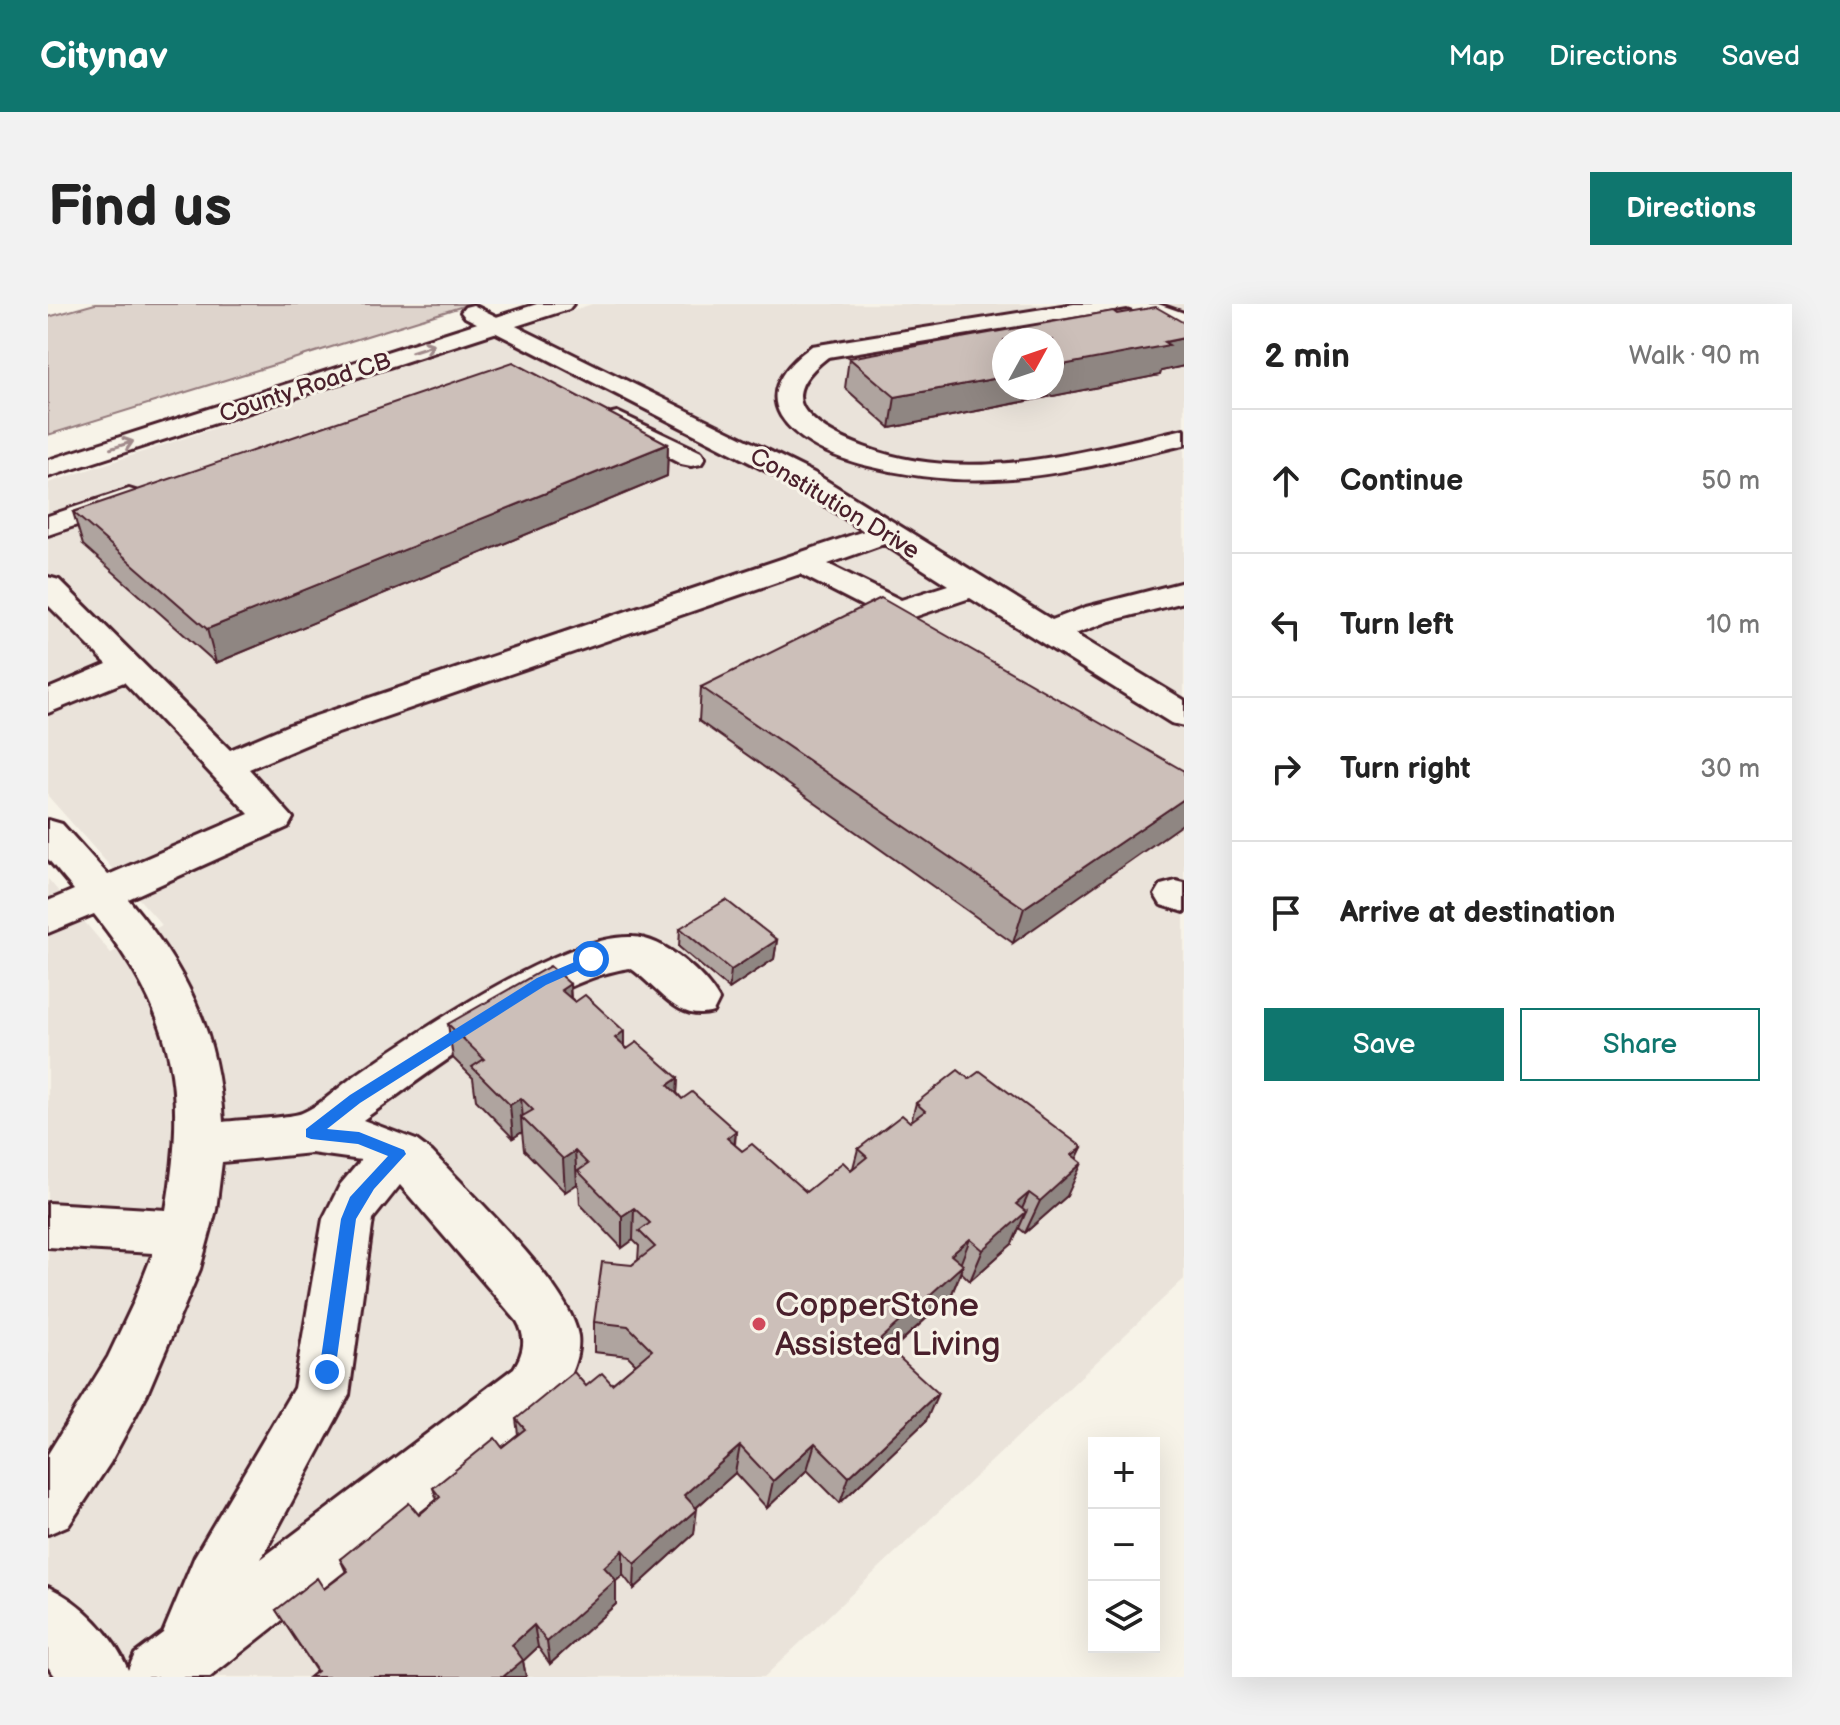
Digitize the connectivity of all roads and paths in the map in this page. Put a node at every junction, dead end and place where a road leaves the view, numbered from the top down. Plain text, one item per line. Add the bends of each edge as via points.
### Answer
1 (561, 304) edge
2 (1118, 304) edge
3 (1136, 304) edge
4 (1067, 312) junction
5 (490, 313) edge
6 (1184, 321) edge
7 (1138, 329) edge
8 (1110, 330) edge
9 (1163, 338) edge
10 (659, 404) junction
11 (589, 406) edge
12 (617, 420) junction
13 (48, 444) edge
14 (1177, 444) edge
15 (691, 458) dead end
16 (48, 469) edge
17 (148, 491) edge
18 (48, 526) edge
19 (888, 533) junction
20 (801, 562) junction
21 (48, 587) edge
22 (973, 587) junction
23 (1184, 592) edge
24 (899, 612) junction
25 (1049, 633) junction
26 (939, 634) edge
27 (129, 667) junction
28 (48, 702) edge
29 (1184, 715) edge
30 (225, 766) junction
31 (48, 833) edge
32 (100, 894) junction
33 (48, 918) edge
34 (697, 1000) dead end
35 (311, 1133) junction
36 (199, 1145) junction
37 (399, 1154) junction
38 (48, 1225) edge
39 (185, 1233) junction
40 (48, 1504) edge
41 (48, 1619) edge
42 (172, 1666) edge
43 (99, 1677) edge

1 - 5 street, County Road CB
2 - 4 street
3 - 6 street
4 - 8 street
4 - 14 street via 821,351 793,376 787,394 790,410 802,428 825,442 871,458 942,471 1010,472
5 - 10 street, Constitution Drive
5 - 13 street, County Road CB
16 -> 5 street, County Road CB
7 - 9 street
10 - 12 street
10 - 19 street, Constitution Drive via 804,479
11 - 12 street
12 - 15 street
17 - 18 street
19 - 20 street
19 - 22 street, Constitution Drive
20 - 24 street
20 - 30 street via 302,733
21 - 27 street
22 - 24 street
22 - 25 street, Constitution Drive
23 - 25 street
24 - 26 street
25 - 29 street, Constitution Drive
27 - 28 street
27 - 30 street
30 - 32 street via 274,818
31 - 32 street
32 - 33 street
32 - 36 street via 161,977 182,1020 196,1085
34 - 35 street via 634,952 591,959 541,981 355,1099
35 - 36 street
35 - 37 street via 359,1138
36 - 39 street
37 - 42 street via 355,1201 348,1219 321,1395
37 - 42 street via 543,1312 553,1337 549,1363 534,1387 513,1404
38 - 39 street
39 - 40 street via 127,1377
41 - 43 street

